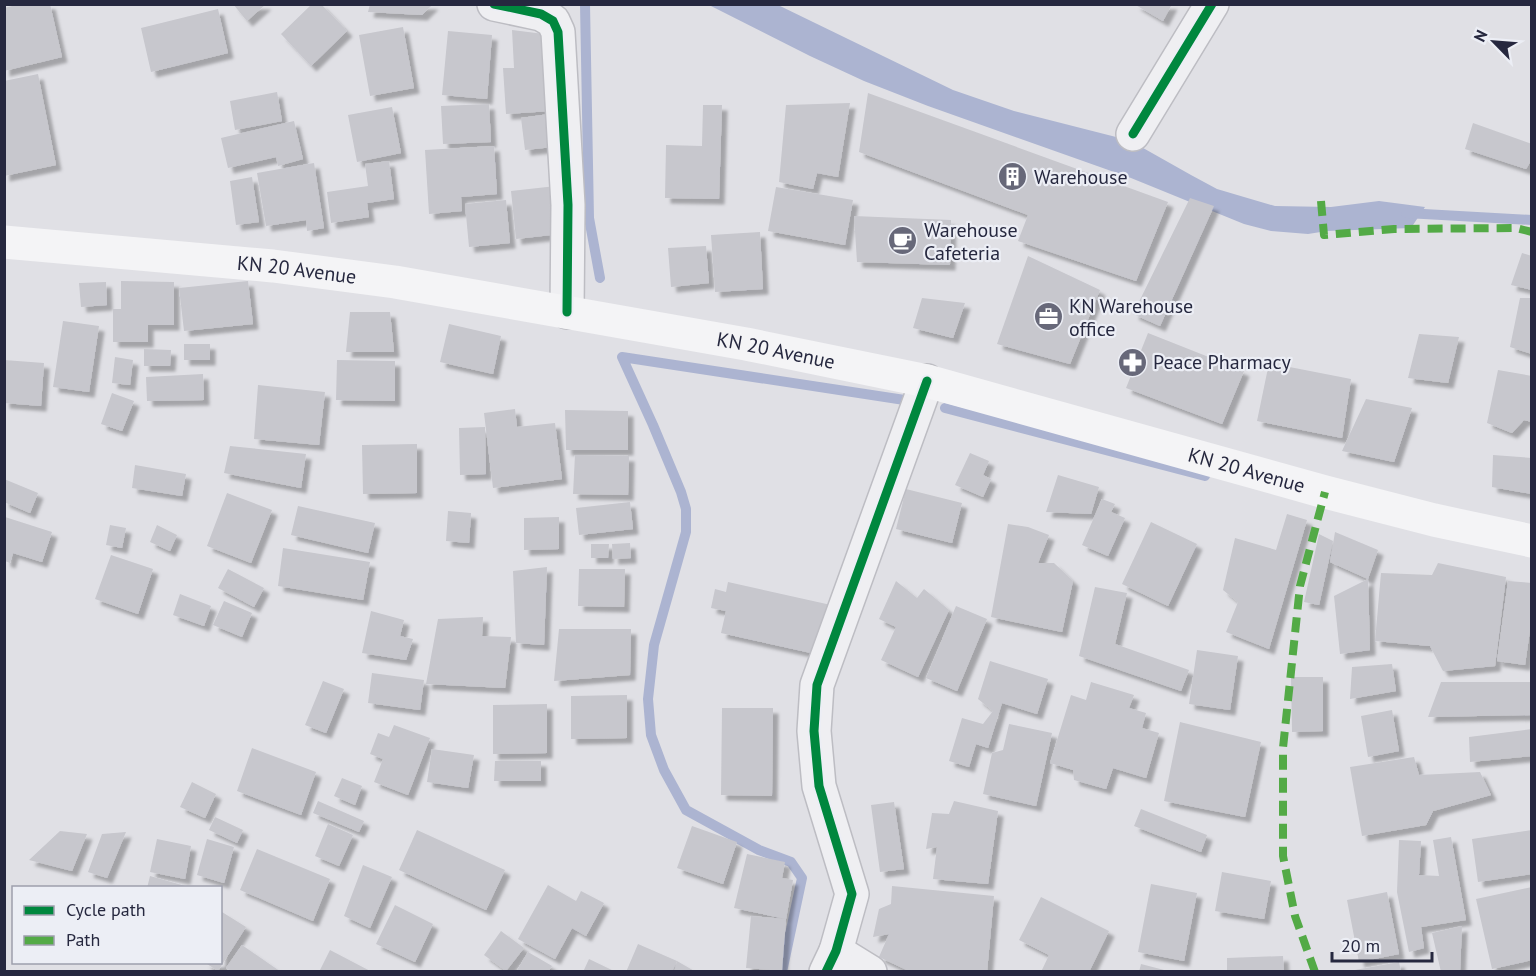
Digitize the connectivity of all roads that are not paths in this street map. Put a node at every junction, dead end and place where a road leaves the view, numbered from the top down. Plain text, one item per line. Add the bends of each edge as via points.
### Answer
1 (494, 4) edge
2 (1212, 4) edge
3 (1133, 134) dead end
4 (4, 242) edge
5 (567, 312) junction
6 (927, 381) junction
7 (1532, 541) edge
8 (831, 961) edge
9 (870, 972) edge

1 - 5 street via 541,14 553,21 558,32 568,205
2 - 3 street
4 - 5 main road, KN 20 Avenue via 284,267
5 - 6 main road, KN 20 Avenue
6 - 7 main road, KN 20 Avenue via 1325,492
6 - 8 street via 817,685 814,731 819,786 852,894
8 - 9 street

